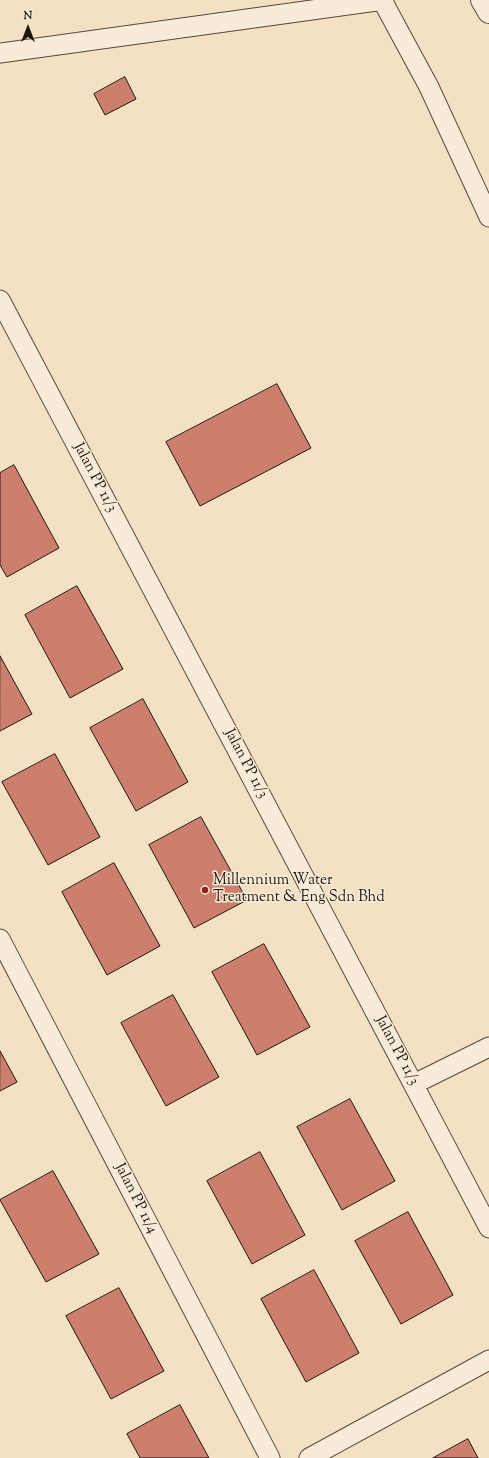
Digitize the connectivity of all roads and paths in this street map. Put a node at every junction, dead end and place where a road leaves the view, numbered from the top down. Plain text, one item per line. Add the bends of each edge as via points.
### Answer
1 (383, 0) edge
2 (482, 0) edge
3 (489, 12) edge
4 (0, 53) edge
5 (489, 217) edge
6 (0, 300) edge
7 (0, 939) edge
8 (489, 1047) edge
9 (414, 1084) junction
10 (489, 1228) edge
11 (489, 1360) edge
12 (270, 1458) edge
13 (309, 1458) edge

1 - 4 street
1 - 5 street via 429,87
2 - 3 street
6 - 9 street, Jalan PP 11/3
7 - 12 street, Jalan PP 11/4
8 - 9 street
9 - 10 street, Jalan PP 11/3
11 - 13 street

